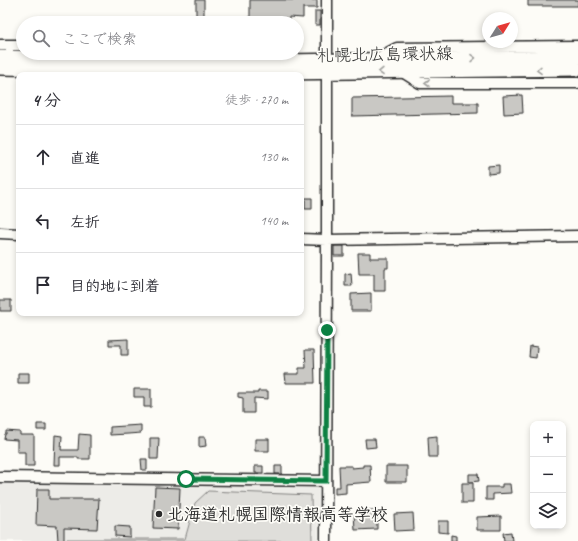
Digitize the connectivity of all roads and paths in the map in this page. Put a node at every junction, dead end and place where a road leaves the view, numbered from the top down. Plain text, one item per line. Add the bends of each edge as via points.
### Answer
1 (327, 0) edge
2 (0, 45) edge
3 (16, 45) edge
4 (578, 46) edge
5 (0, 57) edge
6 (16, 57) edge
7 (578, 57) edge
8 (279, 60) edge
9 (375, 60) junction
10 (327, 66) junction
11 (0, 68) edge
12 (15, 68) junction
13 (578, 69) edge
14 (401, 71) junction
15 (21, 72) edge
16 (197, 72) edge
17 (298, 72) edge
18 (578, 82) edge
19 (0, 233) edge
20 (16, 234) edge
21 (578, 236) edge
22 (304, 240) edge
23 (327, 240) junction
24 (0, 477) edge
25 (326, 481) junction
26 (326, 541) edge

1 - 10 street
2 - 3 street
4 - 9 street via 397,48
5 - 6 main road, 札幌北広島環状線
9 -> 7 main road, 札幌北広島環状線
8 - 10 main road, 札幌北広島環状線
9 - 10 main road, 札幌北広島環状線
14 -> 10 main road, 札幌北広島環状線
10 - 17 main road, 札幌北広島環状線
10 - 23 street
11 - 12 main road, 札幌北広島環状線
12 - 15 street
12 - 16 main road, 札幌北広島環状線
13 -> 14 main road, 札幌北広島環状線
18 -> 14 street via 420,83
19 - 20 street
21 - 23 street
22 - 23 street
23 - 25 street
24 - 25 street
25 - 26 street

